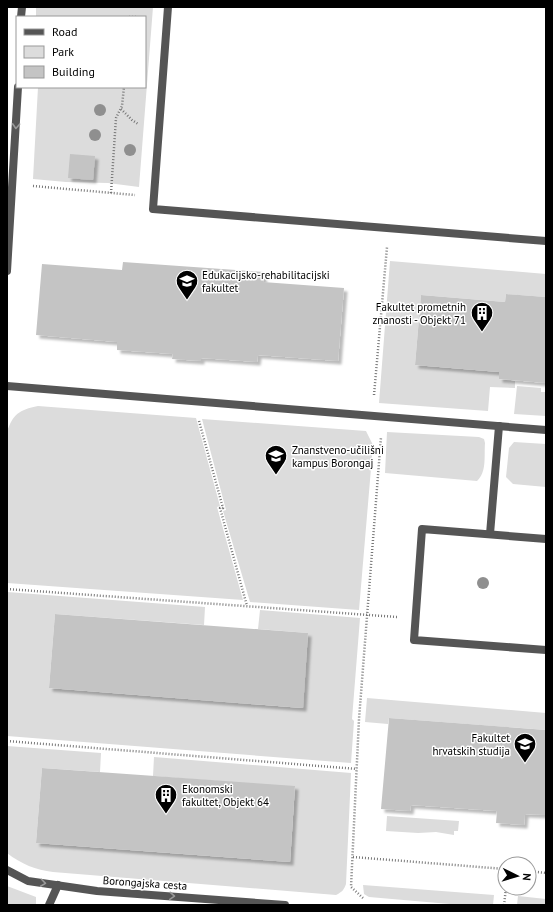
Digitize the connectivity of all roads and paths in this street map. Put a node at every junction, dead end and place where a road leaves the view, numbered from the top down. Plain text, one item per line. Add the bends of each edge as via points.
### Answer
1 (168, 7) edge
2 (18, 88) edge
3 (124, 88) edge
4 (28, 185) dead end
5 (111, 193) junction
6 (154, 197) junction
7 (389, 228) junction
8 (546, 241) edge
9 (7, 271) edge
10 (7, 386) edge
11 (194, 401) junction
12 (373, 416) junction
13 (383, 416) junction
14 (499, 426) junction
15 (546, 430) edge
16 (490, 534) junction
17 (546, 539) edge
18 (7, 589) edge
19 (247, 606) junction
20 (367, 615) junction
21 (415, 618) junction
22 (546, 650) edge
23 (7, 741) edge
24 (357, 769) junction
25 (353, 857) junction
26 (497, 868) edge
27 (7, 870) edge
28 (58, 885) junction
29 (363, 898) dead end
30 (49, 905) edge
31 (285, 905) edge

1 - 6 street
2 -> 9 street
3 - 5 path via 122,106 116,118
4 - 5 path
5 - 6 path
6 - 7 street via 153,209
7 - 8 street
7 - 12 path
10 - 11 street
11 - 12 street
11 - 19 path
12 - 13 street
13 - 14 street
13 - 20 path
14 - 15 street
14 - 16 street
16 - 17 street
16 - 21 street via 422,529
18 - 19 path
19 - 20 path
20 - 21 path
20 - 24 path
21 - 22 street via 414,640
23 - 24 path
24 - 25 path
25 - 26 path
25 - 29 path via 351,887
27 -> 28 street, Borongajska cesta via 28,881
28 - 30 street
28 -> 31 street, Borongajska cesta via 97,891

